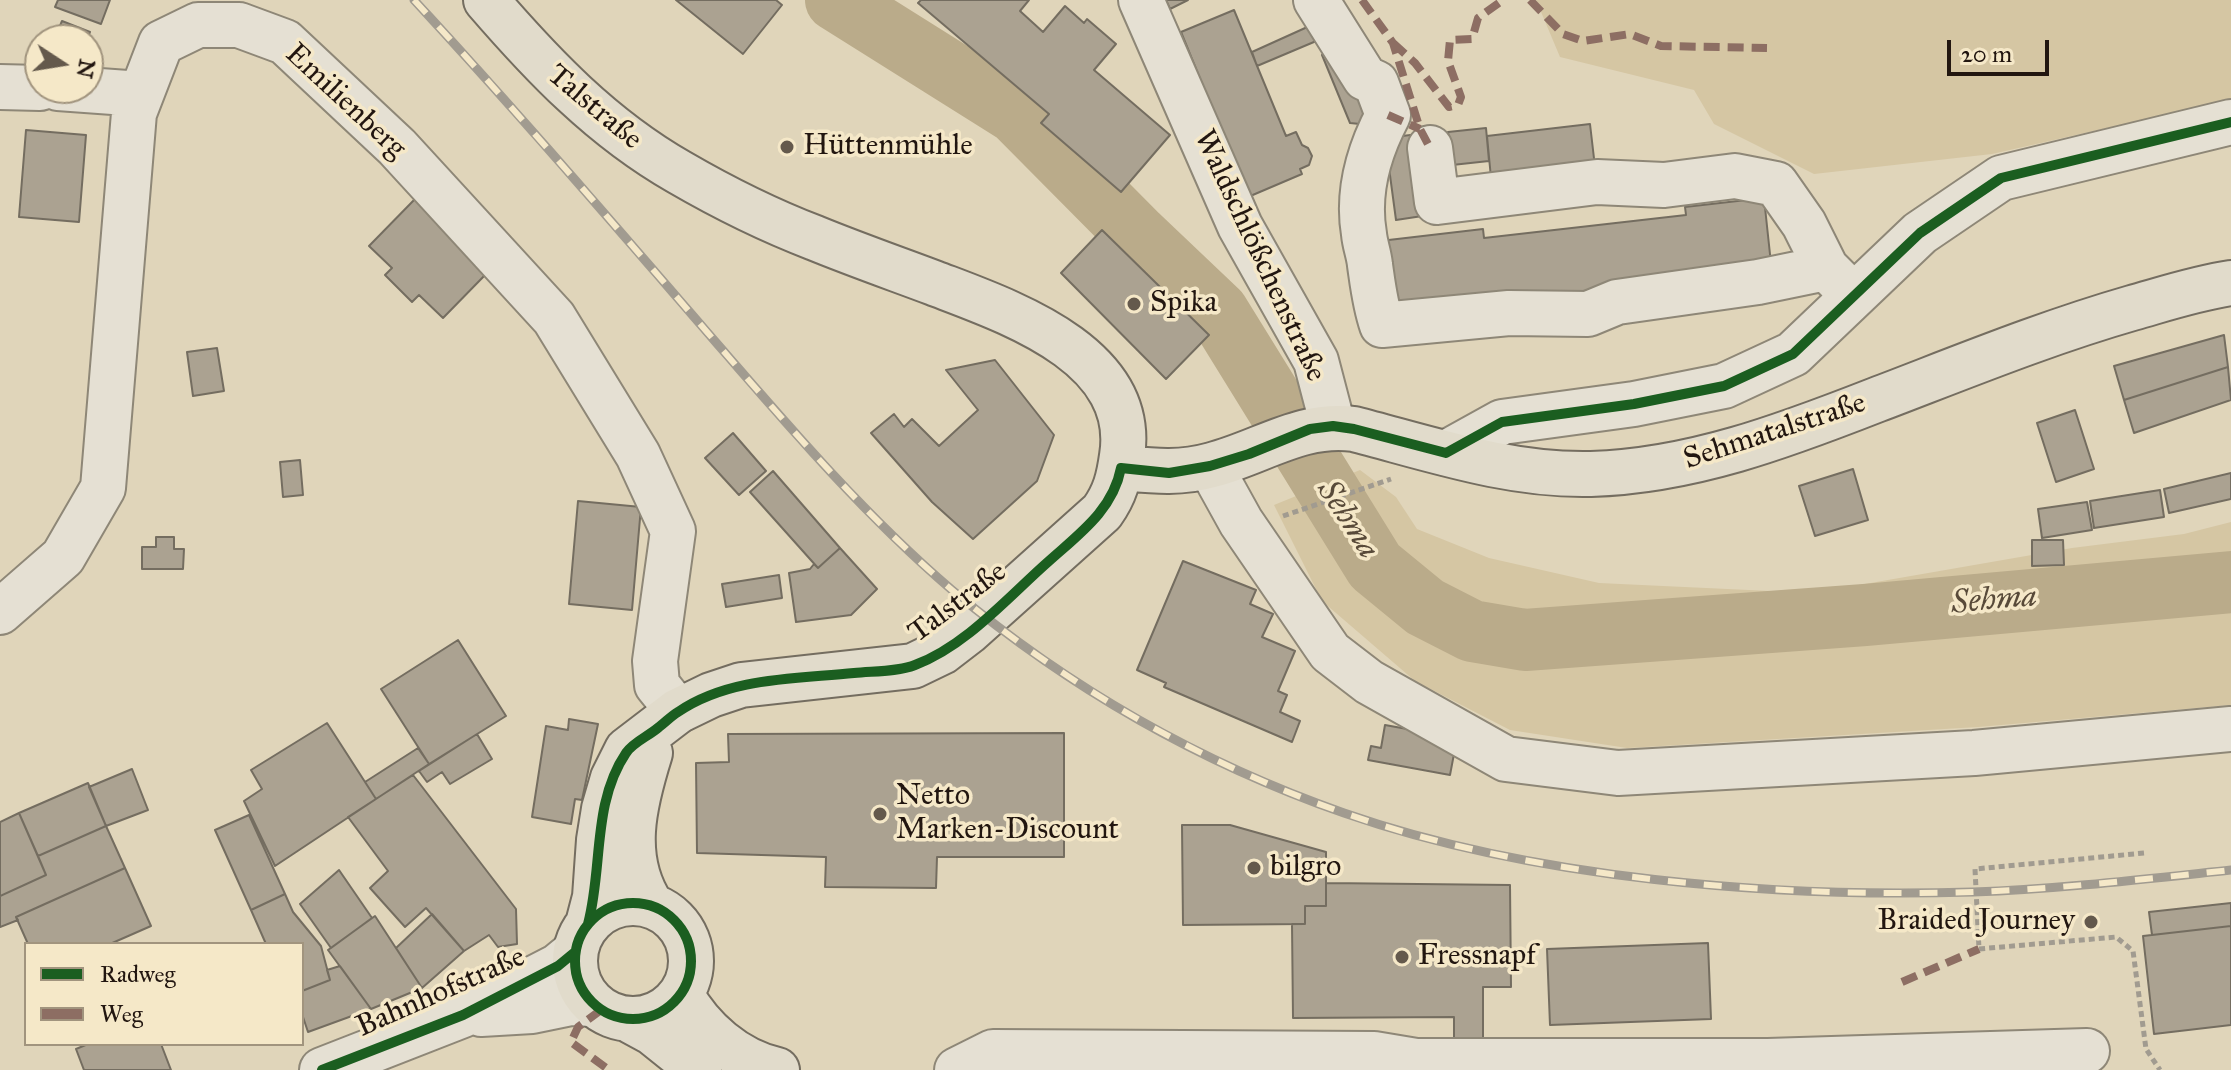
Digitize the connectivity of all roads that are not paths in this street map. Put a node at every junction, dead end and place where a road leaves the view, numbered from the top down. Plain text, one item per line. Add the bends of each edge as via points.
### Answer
1 (486, 0) edge
2 (1141, 0) edge
3 (1316, 0) edge
4 (233, 12) edge
5 (0, 87) edge
6 (24, 88) edge
7 (104, 91) edge
8 (141, 94) junction
9 (2231, 122) edge
10 (1430, 148) dead end
11 (2224, 280) edge
12 (1840, 282) junction
13 (1321, 428) junction
14 (1446, 453) junction
15 (1230, 460) junction
16 (1121, 468) junction
17 (0, 612) edge
18 (668, 720) junction
19 (2231, 729) edge
20 (652, 906) junction
21 (581, 938) junction
22 (681, 994) junction
23 (611, 1012) junction
24 (463, 1015) junction
25 (2087, 1051) dead end
26 (1400, 1066) edge
27 (322, 1070) edge
28 (699, 1070) edge
29 (777, 1070) edge
30 (957, 1070) edge

1 - 16 main road, Talstraße via 586,106 678,171 811,237 983,301 1056,336 1078,353 1116,403 1123,428
2 - 13 street, Waldschlößchenstraße via 1240,226 1316,361
3 - 12 street via 1365,78 1376,83 1388,115 1374,142 1361,198 1374,304 1382,325 1509,313 1588,314 1617,302 1758,282
4 - 8 street, Emilienberg via 161,43
4 - 18 street, Emilienberg via 285,42 397,147 554,318 638,455 673,531 655,661
5 - 6 street
7 - 8 street
8 - 17 street, Emilienberg via 134,113 103,488 63,557
9 - 12 street via 2001,178
10 - 12 street via 1437,202 1597,182 1664,185 1735,176 1776,184
11 - 14 main road, Sehmatalstraße via 1996,354 1782,436 1661,468 1589,474 1512,468
12 - 14 street via 1793,354 1724,386 1502,422
13 - 14 main road, Sehmatalstraße via 1354,429
13 - 15 main road
15 - 16 main road via 1169,473
15 - 19 street via 1241,522 1330,652 1369,682 1506,759 1618,773 1974,753
16 - 18 main road, Talstraße via 1112,499 1095,519 942,652 913,666 741,685
18 - 20 main road via 640,784 633,826 634,866 639,887
18 - 21 main road via 627,750 613,778 601,824 595,897
20 - 21 main road via 624,903 598,914
20 - 22 main road via 675,921 689,946 690,973
21 - 23 main road via 575,971 582,989
21 - 24 street, Bahnhofstraße via 558,966
22 - 23 main road via 645,1018
22 - 29 main road via 729,1049
23 - 24 street, Bahnhofstraße via 571,1003
23 - 28 main road via 653,1033
24 - 27 street, Bahnhofstraße
25 - 26 street
26 - 30 street via 1374,1054 993,1052

